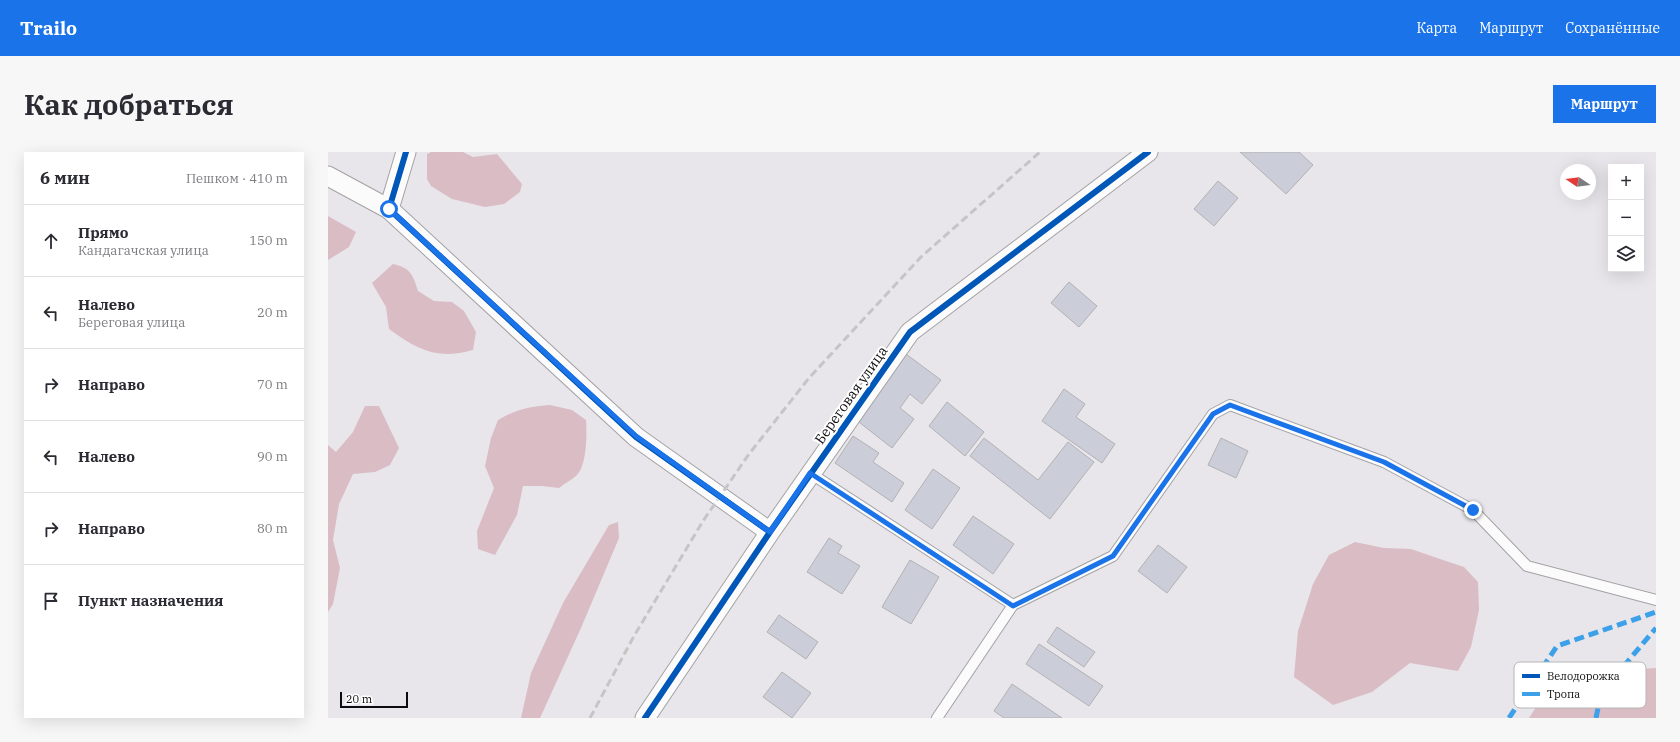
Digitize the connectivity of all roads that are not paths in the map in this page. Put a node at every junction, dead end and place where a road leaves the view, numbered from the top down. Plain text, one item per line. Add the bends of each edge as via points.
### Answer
1 (406, 152) edge
2 (1148, 152) edge
3 (328, 176) edge
4 (389, 209) junction
5 (810, 473) junction
6 (770, 532) junction
7 (1656, 600) edge
8 (1013, 606) junction
9 (645, 718) edge
10 (937, 718) edge

1 - 4 street
2 - 5 street, Береговая улица via 910,332
3 - 4 street
4 - 6 street via 636,436
5 - 6 street, Береговая улица
5 - 8 lane
6 - 9 street, Береговая улица
7 - 8 lane via 1527,566 1473,510 1411,476 1384,462 1230,405 1213,414 1113,556
8 - 10 lane

